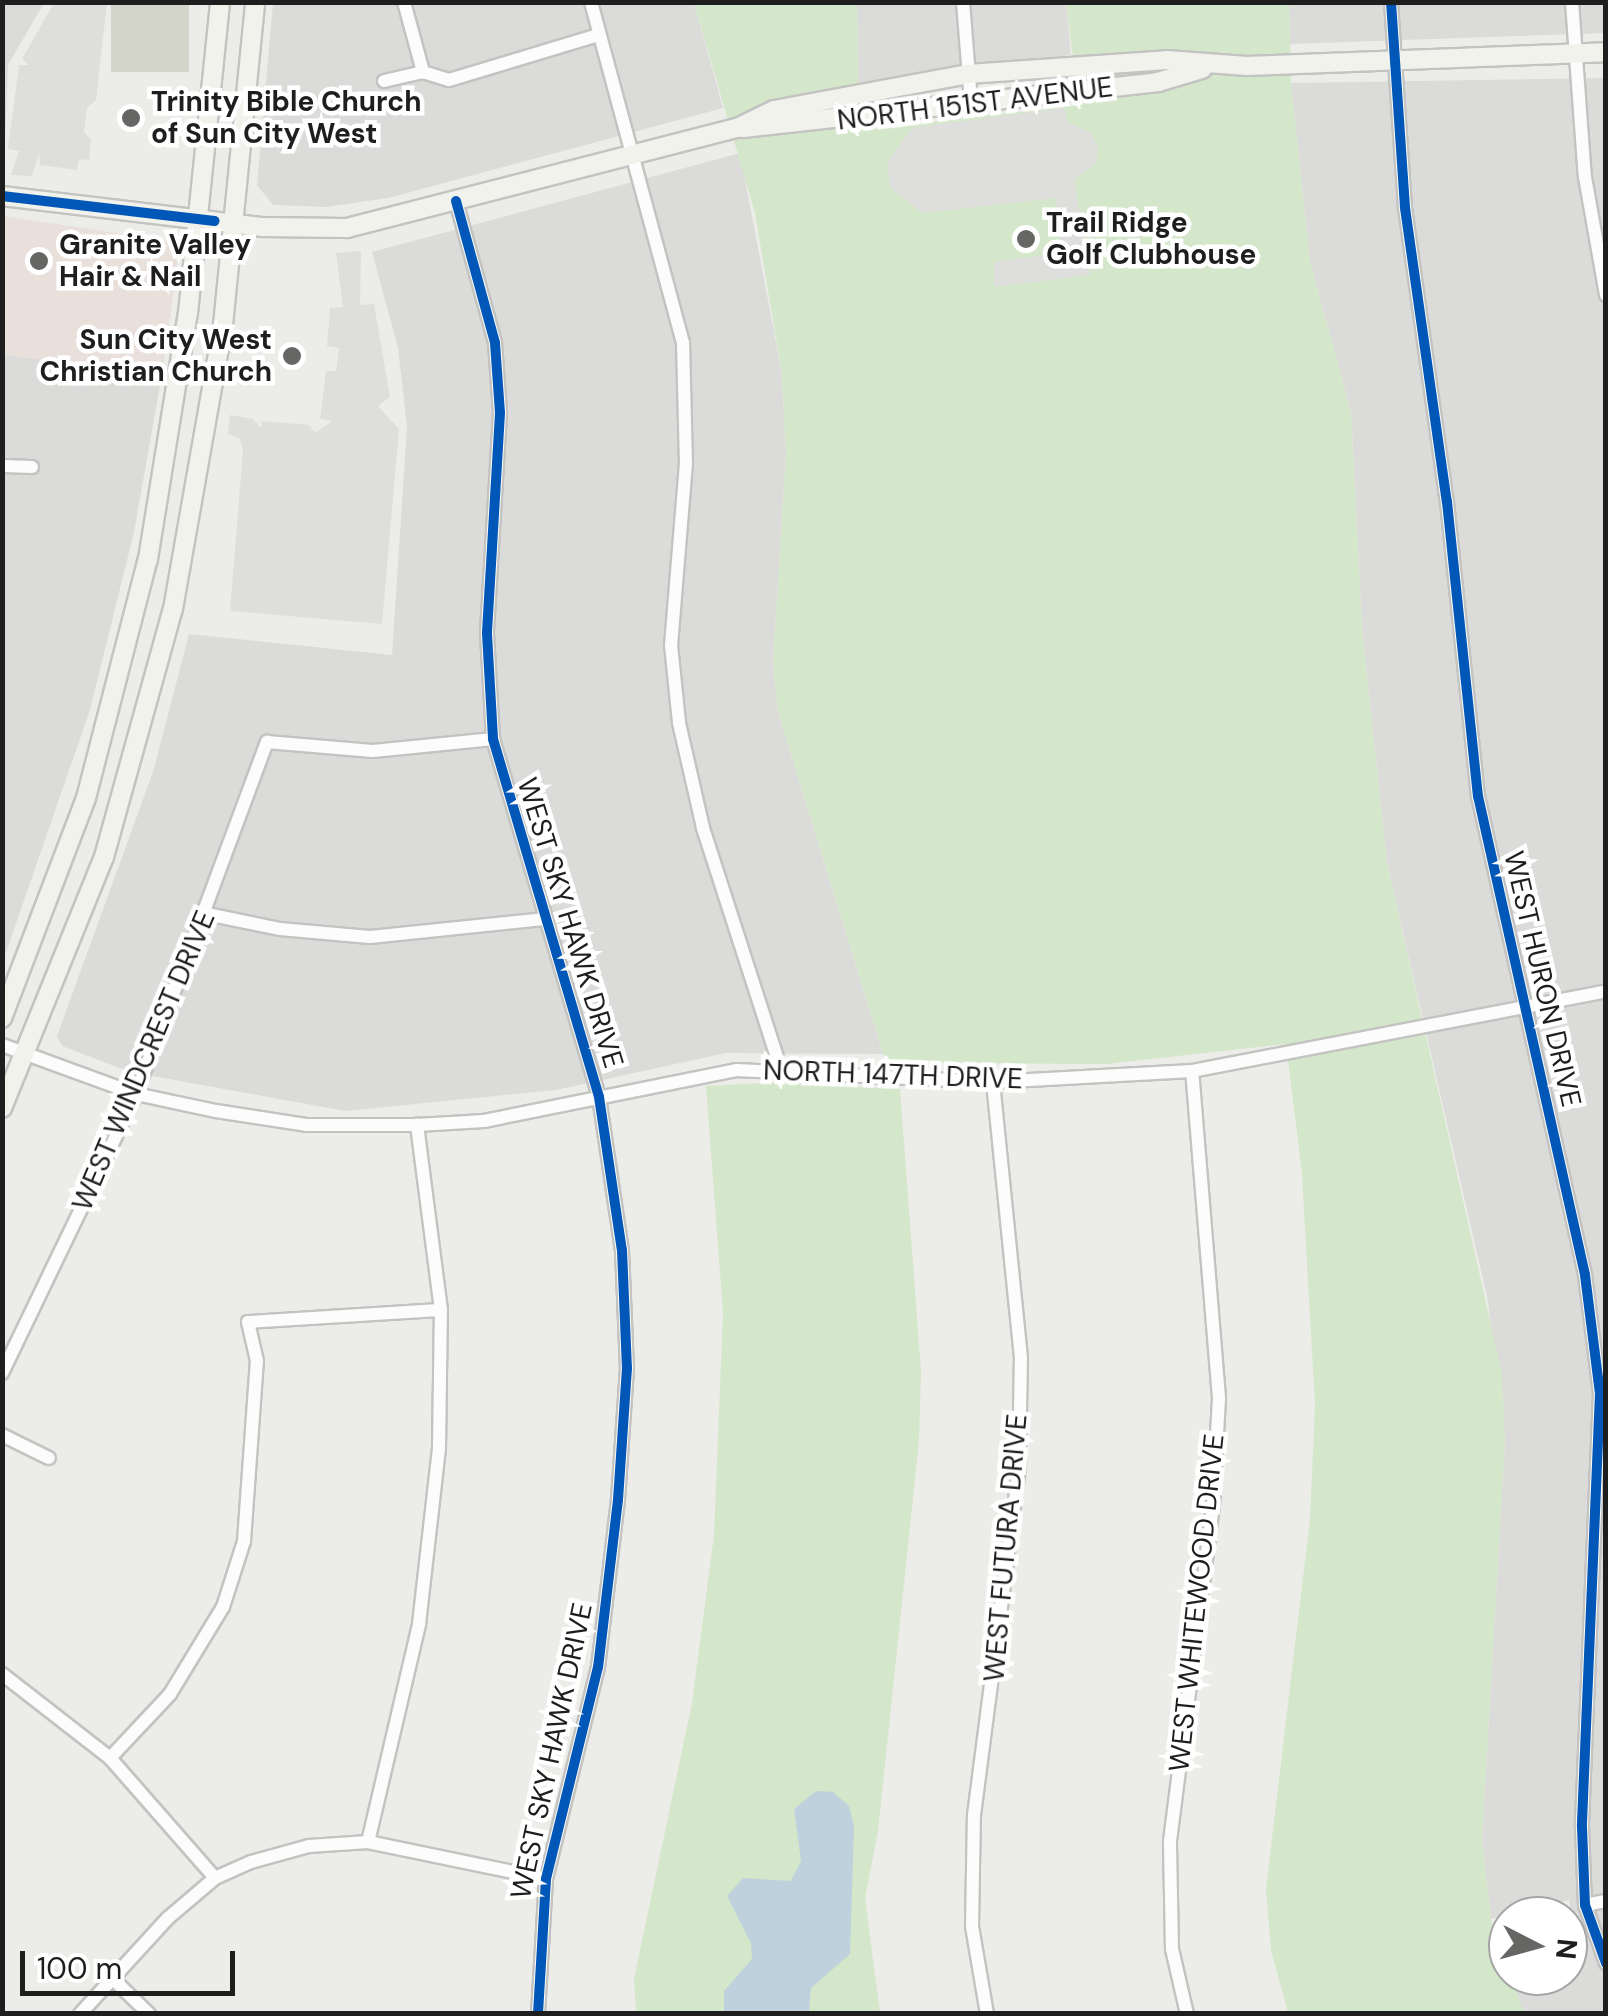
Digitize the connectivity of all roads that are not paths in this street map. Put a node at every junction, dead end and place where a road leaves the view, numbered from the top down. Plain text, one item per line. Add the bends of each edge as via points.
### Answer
1 (220, 2) edge
2 (255, 2) edge
3 (404, 2) edge
4 (591, 2) edge
5 (963, 2) edge
6 (1390, 2) edge
7 (1572, 2) edge
8 (598, 35) junction
9 (1606, 52) edge
10 (1574, 53) junction
11 (1393, 63) junction
12 (1211, 66) junction
13 (423, 72) junction
14 (968, 74) junction
15 (384, 81) dead end
16 (971, 102) junction
17 (737, 128) junction
18 (636, 154) junction
19 (2, 196) edge
20 (456, 201) junction
21 (207, 220) junction
22 (235, 224) junction
23 (1606, 296) edge
24 (2, 466) edge
25 (32, 468) dead end
26 (493, 739) junction
27 (207, 914) junction
28 (544, 919) junction
29 (1606, 990) edge
30 (1525, 1006) junction
31 (2, 1018) edge
32 (13, 1049) edge
33 (780, 1067) junction
34 (1192, 1071) junction
35 (993, 1082) junction
36 (136, 1094) junction
37 (599, 1097) junction
38 (2, 1108) edge
39 (416, 1125) junction
40 (442, 1310) junction
41 (2, 1373) edge
42 (2, 1436) edge
43 (49, 1458) dead end
44 (2, 1674) edge
45 (110, 1758) junction
46 (368, 1842) junction
47 (215, 1878) junction
48 (546, 1879) junction
49 (1586, 1896) edge
50 (1588, 1911) edge
51 (1606, 1962) edge
52 (112, 1978) junction
53 (80, 2014) edge
54 (150, 2014) edge
55 (538, 2014) edge
56 (987, 2014) edge
57 (1187, 2014) edge

1 - 21 main road
2 - 22 main road
3 - 13 street
4 - 8 street
5 - 14 street
6 - 11 street, WEST HURON DRIVE
7 - 10 street
8 - 13 street via 449,80
8 - 18 street
9 - 10 main road, NORTH 151ST AVENUE
10 - 11 main road, NORTH 151ST AVENUE
10 - 23 street
11 - 12 main road, NORTH 151ST AVENUE
11 - 30 street, WEST HURON DRIVE via 1478,796
12 - 14 main road, NORTH 151ST AVENUE via 1167,60
12 - 16 main road, NORTH 151ST AVENUE via 1158,82
13 - 15 street
14 - 16 street
14 - 17 main road, NORTH 151ST AVENUE via 824,98
16 - 17 main road, NORTH 151ST AVENUE
17 - 18 main road, NORTH 151ST AVENUE
18 - 20 main road, NORTH 151ST AVENUE
18 - 33 street via 683,342 686,464 671,645 679,723 703,828
19 - 21 main road, NORTH 151ST AVENUE
20 - 22 main road, NORTH 151ST AVENUE via 347,228
20 - 26 street, WEST SKY HAWK DRIVE via 494,343 500,413 487,634
21 - 22 main road, NORTH 151ST AVENUE
21 - 31 main road via 128,649 64,866
22 - 32 main road via 200,475 157,676 108,842
24 - 25 street
26 - 27 street, WEST WINDCREST DRIVE via 373,752 268,742
26 - 28 street, WEST SKY HAWK DRIVE
27 - 28 street via 280,930 370,937
27 - 36 street, WEST WINDCREST DRIVE
28 - 37 street, WEST SKY HAWK DRIVE
29 - 30 street, NORTH 147TH DRIVE
30 - 34 street, NORTH 147TH DRIVE
30 - 49 street, WEST HURON DRIVE via 1584,1275 1600,1394 1582,1827
32 - 36 street, NORTH 147TH DRIVE
32 - 38 main road
33 - 35 street, NORTH 147TH DRIVE
33 - 37 street, NORTH 147TH DRIVE via 682,1076
34 - 35 street, NORTH 147TH DRIVE
34 - 57 street, WEST WHITEWOOD DRIVE via 1218,1398 1213,1506 1170,1840 1172,1949
35 - 56 street, WEST FUTURA DRIVE via 1021,1358 1019,1469 974,1815 972,1926
36 - 39 street, NORTH 147TH DRIVE via 306,1125
36 - 41 street, WEST WINDCREST DRIVE
37 - 39 street, NORTH 147TH DRIVE via 484,1121
37 - 48 street, WEST SKY HAWK DRIVE via 622,1250 627,1368 598,1667
39 - 40 street
40 - 45 street via 248,1322 257,1361 244,1541 223,1607 170,1694
40 - 46 street via 439,1448 419,1624
42 - 43 street
44 - 45 street
45 - 47 street
46 - 47 street via 308,1846
46 - 48 street
47 - 52 street
48 - 55 street, WEST SKY HAWK DRIVE
50 - 51 street, WEST HURON DRIVE
52 - 53 street
52 - 54 street

